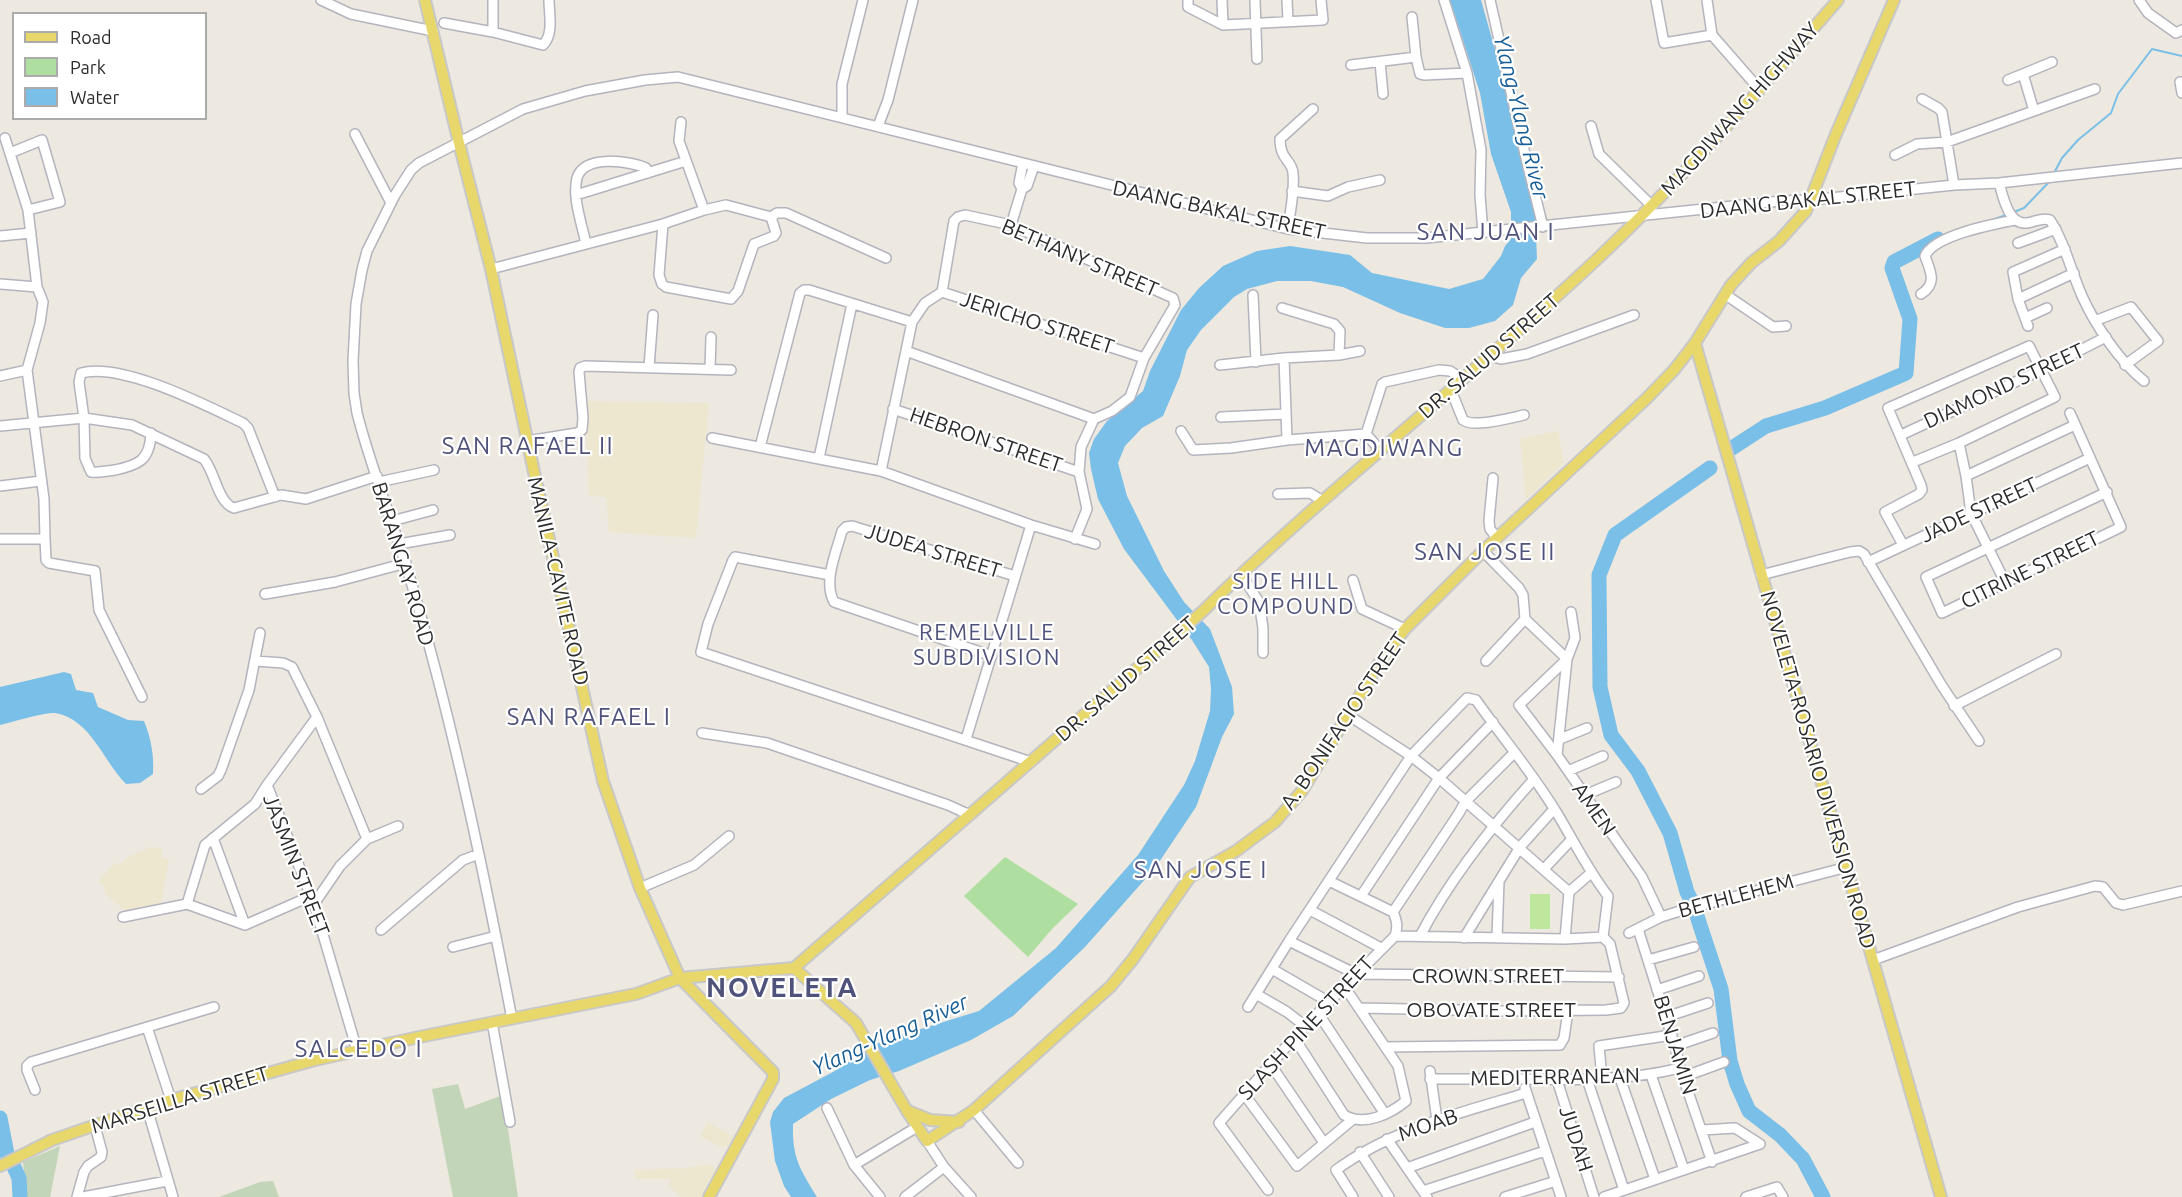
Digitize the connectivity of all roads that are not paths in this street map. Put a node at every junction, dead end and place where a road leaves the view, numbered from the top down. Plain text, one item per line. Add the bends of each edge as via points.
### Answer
1 (321, 0) edge
2 (425, 0) edge
3 (493, 0) edge
4 (549, 0) edge
5 (863, 0) edge
6 (913, 0) edge
7 (1222, 0) edge
8 (1255, 0) edge
9 (1287, 0) edge
10 (1321, 0) edge
11 (1444, 0) edge
12 (1490, 0) edge
13 (1656, 0) edge
14 (1707, 0) edge
15 (1838, 0) edge
16 (1894, 0) edge
17 (2139, 0) edge
18 (1188, 3) edge
19 (1412, 17) dead end
20 (1287, 21) junction
21 (1256, 22) junction
22 (444, 23) dead end
23 (432, 24) junction
24 (1223, 26) junction
25 (2182, 30) edge
26 (493, 32) junction
27 (1712, 35) junction
28 (1416, 57) junction
29 (1257, 58) dead end
30 (1380, 62) junction
31 (2052, 62) dead end
32 (1351, 65) dead end
33 (1467, 73) junction
34 (2023, 74) junction
35 (2008, 80) dead end
36 (2182, 82) edge
37 (2095, 89) dead end
38 (1760, 90) junction
39 (2182, 93) edge
40 (1383, 94) dead end
41 (1922, 99) dead end
42 (1313, 110) dead end
43 (2034, 111) junction
44 (842, 117) junction
45 (681, 122) dead end
46 (878, 126) junction
47 (1591, 126) dead end
48 (355, 134) dead end
49 (5, 138) dead end
50 (1947, 142) junction
51 (459, 143) junction
52 (10, 153) junction
53 (1895, 155) dead end
54 (686, 161) junction
55 (1023, 163) junction
56 (2182, 163) edge
57 (1034, 166) junction
58 (648, 173) junction
59 (1380, 180) dead end
60 (1999, 183) junction
61 (1954, 185) junction
62 (1022, 189) junction
63 (1292, 191) junction
64 (576, 195) junction
65 (1811, 200) junction
66 (391, 203) junction
67 (1652, 206) junction
68 (28, 210) junction
69 (704, 210) junction
70 (771, 217) junction
71 (1641, 217) junction
72 (2015, 219) junction
73 (663, 224) junction
74 (1011, 225) junction
75 (1542, 227) junction
76 (1288, 229) junction
77 (2056, 229) junction
78 (31, 233) junction
79 (1483, 233) junction
80 (0, 236) edge
81 (2018, 243) dead end
82 (586, 244) junction
83 (2065, 249) junction
84 (886, 258) dead end
85 (491, 269) junction
86 (2073, 273) junction
87 (0, 284) edge
88 (37, 287) junction
89 (942, 292) junction
90 (1921, 294) dead end
91 (1253, 295) dead end
92 (1726, 295) junction
93 (2018, 299) junction
94 (852, 304) junction
95 (1282, 308) dead end
96 (2047, 308) dead end
97 (653, 315) dead end
98 (1634, 315) dead end
99 (2097, 320) junction
100 (912, 322) junction
101 (1786, 326) dead end
102 (711, 337) dead end
103 (2106, 337) junction
104 (1695, 344) junction
105 (906, 351) junction
106 (1360, 351) dead end
107 (1339, 355) junction
108 (1489, 356) junction
109 (1144, 358) junction
110 (1284, 358) junction
111 (1256, 362) junction
112 (1220, 365) dead end
113 (2125, 365) junction
114 (649, 367) junction
115 (710, 369) junction
116 (27, 370) junction
117 (731, 370) dead end
118 (2041, 370) junction
119 (0, 376) edge
120 (1463, 379) junction
121 (2144, 381) dead end
122 (1451, 390) junction
123 (893, 409) junction
124 (2070, 413) dead end
125 (1286, 414) junction
126 (1524, 415) dead end
127 (1221, 417) dead end
128 (84, 418) junction
129 (1094, 419) junction
130 (34, 422) junction
131 (2075, 425) junction
132 (0, 426) edge
133 (1181, 431) dead end
134 (151, 433) junction
135 (1366, 434) junction
136 (1901, 435) junction
137 (712, 438) dead end
138 (1287, 440) junction
139 (527, 441) junction
140 (1959, 443) junction
141 (760, 447) junction
142 (1380, 451) junction
143 (819, 458) junction
144 (2090, 458) junction
145 (1913, 462) junction
146 (434, 470) dead end
147 (881, 471) junction
148 (1079, 472) junction
149 (1966, 476) junction
150 (1493, 478) dead end
151 (378, 479) junction
152 (41, 481) junction
153 (0, 486) edge
154 (2107, 492) junction
155 (1278, 494) dead end
156 (275, 497) junction
157 (1323, 501) junction
158 (434, 510) dead end
159 (1971, 513) junction
160 (392, 521) junction
161 (1031, 525) junction
162 (450, 535) dead end
163 (1497, 538) junction
164 (0, 539) edge
165 (45, 539) junction
166 (1075, 539) junction
167 (399, 544) junction
168 (1095, 544) dead end
169 (1903, 545) junction
170 (1989, 549) junction
171 (1483, 551) junction
172 (1869, 562) junction
173 (406, 563) junction
174 (830, 574) junction
175 (1241, 574) junction
176 (1761, 574) junction
177 (1015, 576) junction
178 (1353, 580) dead end
179 (2005, 582) junction
180 (265, 594) dead end
181 (1571, 612) dead end
182 (1525, 619) junction
183 (1405, 629) junction
184 (260, 633) dead end
185 (1263, 653) dead end
186 (2056, 654) dead end
187 (992, 656) junction
188 (1567, 659) junction
189 (256, 660) junction
190 (1486, 661) dead end
191 (142, 697) dead end
192 (1954, 706) junction
193 (1348, 715) junction
194 (317, 717) junction
195 (1493, 722) junction
196 (1587, 728) dead end
197 (702, 734) dead end
198 (966, 739) junction
199 (1560, 739) junction
200 (1979, 741) dead end
201 (1514, 753) junction
202 (1557, 755) junction
203 (1411, 756) junction
204 (1602, 756) dead end
205 (1031, 762) junction
206 (1568, 771) junction
207 (1439, 778) junction
208 (1534, 778) junction
209 (1616, 782) dead end
210 (267, 785) junction
211 (201, 789) dead end
212 (1585, 795) junction
213 (1465, 802) junction
214 (1554, 809) junction
215 (970, 815) junction
216 (1493, 825) junction
217 (398, 826) dead end
218 (729, 836) dead end
219 (213, 838) junction
220 (367, 839) junction
221 (1572, 839) junction
222 (1520, 847) junction
223 (479, 854) junction
224 (1846, 867) junction
225 (1544, 869) junction
226 (1591, 873) junction
227 (1499, 880) junction
228 (1329, 881) junction
229 (640, 888) junction
230 (2182, 891) edge
231 (1569, 892) junction
232 (1361, 896) junction
233 (313, 900) junction
234 (187, 904) junction
235 (1310, 910) junction
236 (1393, 912) junction
237 (123, 917) dead end
238 (1661, 917) junction
239 (245, 925) junction
240 (381, 930) dead end
241 (1633, 931) joint
242 (496, 936) junction
243 (1395, 936) junction
244 (1420, 936) junction
245 (1603, 937) junction
246 (1464, 938) junction
247 (1497, 938) junction
248 (1565, 939) junction
249 (1289, 941) junction
250 (453, 947) dead end
251 (1694, 947) dead end
252 (1381, 948) junction
253 (1648, 960) junction
254 (1873, 960) junction
255 (794, 968) junction
256 (1272, 969) junction
257 (1356, 974) junction
258 (1699, 976) dead end
259 (1619, 977) junction
260 (680, 978) junction
261 (1344, 986) junction
262 (1657, 990) junction
263 (1256, 994) junction
264 (1329, 1002) junction
265 (1708, 1003) dead end
266 (214, 1007) dead end
267 (1248, 1007) dead end
268 (1361, 1008) junction
269 (1568, 1011) junction
270 (1318, 1013) junction
271 (1666, 1017) junction
272 (512, 1019) junction
273 (492, 1023) junction
274 (1305, 1026) junction
275 (147, 1027) junction
276 (1713, 1033) dead end
277 (1672, 1035) junction
278 (1295, 1039) junction
279 (1675, 1046) junction
280 (1385, 1047) junction
281 (357, 1050) junction
282 (1724, 1062) dead end
283 (1271, 1065) junction
284 (1682, 1072) junction
285 (1651, 1075) junction
286 (1620, 1078) junction
287 (1524, 1079) junction
288 (1587, 1079) junction
289 (1602, 1079) junction
290 (1557, 1080) junction
291 (35, 1090) dead end
292 (1526, 1093) junction
293 (1244, 1094) junction
294 (171, 1100) junction
295 (147, 1108) junction
296 (827, 1108) dead end
297 (974, 1110) junction
298 (907, 1111) junction
299 (1385, 1114) junction
300 (1352, 1120) junction
301 (1437, 1120) junction
302 (510, 1122) dead end
303 (959, 1122) junction
304 (1535, 1122) junction
305 (95, 1126) junction
306 (917, 1127) junction
307 (1702, 1130) junction
308 (1387, 1139) junction
309 (927, 1142) junction
310 (1324, 1143) junction
311 (1545, 1151) junction
312 (1360, 1152) junction
313 (1712, 1162) junction
314 (1018, 1163) dead end
315 (854, 1165) junction
316 (0, 1166) edge
317 (945, 1167) junction
318 (1407, 1168) junction
319 (1684, 1170) junction
320 (1654, 1179) junction
321 (167, 1181) junction
322 (1556, 1181) junction
323 (1268, 1190) dead end
324 (1624, 1190) junction
325 (1425, 1194) edge
326 (77, 1197) edge
327 (83, 1197) edge
328 (173, 1197) edge
329 (709, 1197) edge
330 (880, 1197) edge
331 (904, 1197) edge
332 (971, 1197) edge
333 (1353, 1197) edge
334 (1389, 1197) edge
335 (1505, 1197) edge
336 (1561, 1197) edge
337 (1594, 1197) edge
338 (1604, 1197) edge
339 (1746, 1197) edge
340 (1783, 1197) edge
341 (1941, 1197) edge

1 - 23 street via 351,14
2 - 23 main road, MANILA-CAVITE ROAD
3 - 26 street
4 - 26 street via 550,29 543,45
5 - 44 street via 842,84
6 - 46 street
7 - 24 street
8 - 21 street
9 - 20 street
10 - 20 street via 1323,20
11 - 33 street
12 - 75 street
13 - 27 street via 1664,43
14 - 27 street
15 - 38 main road, MAGDIWANG HIGHWAY
16 - 65 main road, A. BONIFACIO STREET
17 - 25 street via 2148,13 2176,33
18 - 24 street
19 - 28 street
20 - 21 street
21 - 24 street
21 - 29 street
22 - 26 street
23 - 51 main road, MANILA-CAVITE ROAD
27 - 38 street
28 - 30 street
28 - 33 street via 1420,74
30 - 32 street
30 - 40 street
31 - 34 street
33 - 79 street via 1481,150
34 - 35 street
34 - 43 street
36 - 39 street
37 - 43 street
38 - 67 main road, MAGDIWANG HIGHWAY
41 - 50 street via 1942,112
42 - 63 street via 1280,139 1280,149 1293,172
43 - 50 street
44 - 46 street, DAANG BAKAL STREET
44 - 51 street, DAANG BAKAL STREET via 671,77 585,91 541,103
45 - 54 street via 678,141
46 - 55 street, DAANG BAKAL STREET
47 - 67 street via 1599,154
48 - 66 street
49 - 52 street
50 - 53 street via 1917,144
50 - 61 street
51 - 66 street, BARANGAY ROAD via 411,170
51 - 85 main road, MANILA-CAVITE ROAD
52 - 68 street
52 - 68 street via 42,141 55,181 60,202
54 - 58 street
54 - 69 street
55 - 57 street, DAANG BAKAL STREET
55 - 62 street via 1019,183
56 - 60 street, DAANG BAKAL STREET
57 - 62 street via 1027,186
57 - 76 street, DAANG BAKAL STREET
58 - 64 street
58 - 64 street via 639,166 602,160 580,172
59 - 63 street via 1328,196
60 - 61 street, DAANG BAKAL STREET
60 - 72 street via 2005,205
61 - 65 street, DAANG BAKAL STREET
62 - 74 street
63 - 76 street
64 - 82 street
65 - 71 street, DAANG BAKAL STREET
65 - 92 main road, A. BONIFACIO STREET via 1798,221 1751,263
66 - 151 street, BARANGAY ROAD via 367,251 355,321 355,403
67 - 71 main road, MAGDIWANG HIGHWAY
68 - 78 street
69 - 70 street via 726,205
69 - 73 street
70 - 73 street via 776,233 754,244 738,291 731,299 662,284 659,275
70 - 84 street via 786,213
71 - 75 street, DAANG BAKAL STREET
71 - 108 main road, DR. SALUD STREET
72 - 77 street via 2025,224 2045,218
72 - 90 street via 1952,237 1929,250 1925,256 1932,281
73 - 82 street
74 - 89 street, BETHANY STREET via 965,215 958,217 954,221
74 - 109 street, BETHANY STREET via 1173,298 1175,306
75 - 79 street, DAANG BAKAL STREET
76 - 79 street, DAANG BAKAL STREET via 1368,238
77 - 81 street
77 - 83 street
78 - 80 street
78 - 88 street
82 - 85 street
83 - 86 street
83 - 93 street via 2013,272
85 - 139 main road, MANILA-CAVITE ROAD
86 - 93 street
86 - 99 street
87 - 88 street
88 - 116 street via 43,311
89 - 100 street, JERICHO STREET via 925,303
89 - 109 street, JERICHO STREET
91 - 111 street
92 - 101 street via 1773,327
92 - 104 main road, A. BONIFACIO STREET
93 - 96 street via 2026,322
94 - 100 street
94 - 141 street via 809,290 800,293
94 - 143 street
95 - 107 street via 1334,324 1340,330
97 - 114 street
98 - 108 street via 1527,354 1501,359
99 - 103 street
99 - 113 street via 2131,306 2158,341
100 - 105 street
102 - 115 street
103 - 113 street
103 - 118 street, DIAMOND STREET
104 - 163 main road, A. BONIFACIO STREET via 1646,399
104 - 176 main road, NOVELETA-ROSARIO DIVERSION ROAD
105 - 123 street
105 - 129 street
106 - 107 street
107 - 110 street
108 - 120 main road, DR. SALUD STREET
109 - 129 street via 1130,397
110 - 111 street
110 - 125 street
111 - 112 street
113 - 121 street
114 - 115 street
114 - 139 street via 580,368 582,430
115 - 117 street
116 - 119 street
116 - 130 street
118 - 136 street, DIAMOND STREET
118 - 136 street via 2030,346 1888,408
118 - 140 street via 2055,397
120 - 122 main road, DR. SALUD STREET
120 - 135 street via 1439,370 1385,382
122 - 126 street via 1467,422
122 - 142 main road, DR. SALUD STREET
123 - 147 street
123 - 148 street, HEBRON STREET
124 - 131 street
125 - 127 street
125 - 138 street
128 - 130 street
128 - 134 street via 132,425
128 - 134 street via 85,458 91,472 131,467 144,458
128 - 156 street via 80,382 81,373 87,371 124,374 174,392 248,428
129 - 148 street via 1081,447
130 - 132 street
130 - 152 street
131 - 144 street
131 - 149 street
133 - 138 street via 1193,450
134 - 156 street via 204,459 228,506 234,508
135 - 138 street
135 - 142 street
136 - 145 street
137 - 141 street
139 - 229 main road, MANILA-CAVITE ROAD via 603,781
140 - 145 street
140 - 149 street
141 - 143 street
142 - 157 main road, DR. SALUD STREET
143 - 147 street
144 - 154 street
144 - 159 street, JADE STREET
145 - 169 street via 1922,490 1885,512
146 - 151 street
147 - 161 street
148 - 166 street via 1087,509
149 - 159 street
150 - 163 street via 1489,521
151 - 156 street via 306,499
151 - 160 street, BARANGAY ROAD
152 - 153 street
152 - 165 street
154 - 170 street
154 - 179 street, CITRINE STREET via 2121,526
155 - 157 street via 1310,493
157 - 175 main road, DR. SALUD STREET
158 - 160 street
159 - 169 street, JADE STREET
159 - 170 street
160 - 167 street, BARANGAY ROAD
161 - 166 street
161 - 177 street
162 - 167 street
163 - 171 main road, A. BONIFACIO STREET
164 - 165 street
165 - 191 street via 46,560 50,563 95,572 99,610
166 - 168 street
167 - 173 street, BARANGAY ROAD
169 - 172 street, JADE STREET
170 - 179 street
170 - 179 street, CITRINE STREET via 1926,577 1942,613
171 - 182 street via 1519,588
171 - 183 main road, A. BONIFACIO STREET
172 - 176 street via 1859,551 1850,552
172 - 192 street
173 - 180 street via 335,582
173 - 223 street, BARANGAY ROAD
174 - 177 street, JUDEA STREET via 842,531 852,526
174 - 187 street, JUDEA STREET via 830,596 834,602
174 - 198 street via 735,557 708,624 702,652
175 - 185 street via 1259,602
175 - 205 main road, DR. SALUD STREET
176 - 224 main road, NOVELETA-ROSARIO DIVERSION ROAD
177 - 187 street
178 - 183 street via 1362,609
181 - 188 street via 1575,638
182 - 188 street
182 - 190 street
183 - 193 main road, A. BONIFACIO STREET
184 - 189 street
186 - 192 street
187 - 198 street
188 - 199 street
188 - 202 street, AMEN via 1519,705
189 - 194 street via 292,667
189 - 211 street via 221,770
192 - 200 street
193 - 203 street
193 - 297 main road, A. BONIFACIO STREET via 1302,791 1275,822 1236,851 1190,877 1111,986
194 - 210 street
194 - 220 street
195 - 201 street
195 - 203 street via 1476,700 1467,698
195 - 207 street
196 - 199 street
197 - 215 street via 767,743
198 - 205 street
199 - 202 street
201 - 208 street
201 - 213 street
202 - 206 street, AMEN
203 - 207 street
203 - 228 street
204 - 206 street
205 - 215 main road, DR. SALUD STREET
206 - 212 street, AMEN
207 - 213 street
207 - 232 street
208 - 214 street
208 - 216 street
209 - 212 street
210 - 219 street, JASMIN STREET via 255,804
210 - 233 street, JASMIN STREET
212 - 238 street, AMEN via 1642,877
213 - 216 street
213 - 236 street
214 - 221 street
214 - 222 street
215 - 255 main road, DR. SALUD STREET
216 - 222 street
216 - 244 street
217 - 220 street
218 - 229 street via 694,865
219 - 234 street, JASMIN STREET via 205,845
219 - 239 street
220 - 233 street
221 - 225 street
221 - 226 street
222 - 225 street
222 - 227 street
223 - 240 street via 464,860
223 - 242 street, BARANGAY ROAD
224 - 238 street, BETHLEHEM
224 - 254 main road, NOVELETA-ROSARIO DIVERSION ROAD
225 - 231 street
226 - 231 street
226 - 245 street via 1608,896
227 - 246 street
227 - 247 street
228 - 232 street
228 - 235 street
229 - 260 main road, MANILA-CAVITE ROAD
230 - 254 street via 2123,905 2116,903 2103,887 2095,886 2019,907
231 - 248 street
232 - 236 street
233 - 239 street
233 - 281 street, JASMIN STREET
234 - 237 street
234 - 239 street
235 - 249 street
235 - 252 street
236 - 243 street via 1397,920
238 - 241 street, BETHLEHEM
241 - 253 street, BENJAMIN
242 - 250 street
242 - 272 street, BARANGAY ROAD
243 - 244 street
243 - 252 street, SLASH PINE STREET
244 - 246 street
245 - 248 street
245 - 259 street via 1610,944
246 - 247 street
247 - 248 street
249 - 256 street
249 - 257 street
251 - 253 street
252 - 257 street, SLASH PINE STREET
253 - 262 street, BENJAMIN
254 - 341 main road, NOVELETA-ROSARIO DIVERSION ROAD
255 - 260 main road
255 - 298 main road via 856,1023
256 - 263 street
256 - 264 street
257 - 259 street, CROWN STREET
257 - 261 street, SLASH PINE STREET
258 - 262 street
259 - 269 street, OBOVATE STREET via 1624,1003 1621,1008
260 - 272 main road, MARSEILLA STREET via 636,994
260 - 329 main road via 773,1072 773,1079
261 - 264 street, SLASH PINE STREET
261 - 268 street
262 - 271 street, BENJAMIN
263 - 267 street
263 - 274 street
264 - 270 street, SLASH PINE STREET
265 - 271 street
266 - 275 street
268 - 269 street, OBOVATE STREET
268 - 280 street
269 - 280 street via 1560,1045
270 - 274 street, SLASH PINE STREET
270 - 299 street
271 - 277 street, BENJAMIN
272 - 273 main road, MARSEILLA STREET
273 - 281 main road, MARSEILLA STREET
273 - 302 street
274 - 278 street, SLASH PINE STREET
275 - 291 street via 29,1064 27,1070
275 - 294 street
276 - 279 street
277 - 279 street, BENJAMIN
277 - 289 street via 1599,1046
278 - 283 street, SLASH PINE STREET
278 - 300 street via 1344,1115
279 - 284 street, BENJAMIN
280 - 299 street via 1398,1066 1406,1101
281 - 294 main road, MARSEILLA STREET
282 - 284 street, MEDITERRANEAN
283 - 293 street, SLASH PINE STREET
283 - 310 street
284 - 285 street, MEDITERRANEAN
284 - 307 street, BENJAMIN
285 - 286 street, MEDITERRANEAN
285 - 319 street
286 - 289 street, MEDITERRANEAN
286 - 320 street
287 - 290 street, MEDITERRANEAN
287 - 292 street
287 - 301 street, MEDITERRANEAN via 1430,1075
288 - 289 street, MEDITERRANEAN
288 - 290 street, MEDITERRANEAN
288 - 324 street, JUDAH
290 - 337 street, JUDAH
292 - 301 street, MOAB
292 - 304 street
293 - 310 street via 1297,1166
293 - 323 street, SLASH PINE STREET via 1219,1122
294 - 295 main road, MARSEILLA STREET
295 - 305 main road, MARSEILLA STREET
295 - 321 street
296 - 315 street
297 - 303 main road, A. BONIFACIO STREET
297 - 314 street
298 - 303 main road via 930,1120
298 - 306 main road
299 - 300 street via 1365,1121
300 - 310 street
301 - 308 street, MOAB
303 - 309 main road, A. BONIFACIO STREET
304 - 311 street
304 - 318 street
305 - 316 main road, MARSEILLA STREET via 52,1140
305 - 326 street via 101,1157 84,1172
306 - 309 main road
306 - 315 street
307 - 313 street, BENJAMIN
307 - 313 street via 1735,1128 1759,1142 1759,1146
308 - 312 street, MOAB
308 - 318 street
309 - 317 street
311 - 322 street
311 - 325 street
312 - 333 street, MOAB via 1336,1170
312 - 334 street
313 - 319 street
315 - 330 street
317 - 331 street
317 - 332 street
318 - 325 street
319 - 320 street
320 - 324 street
321 - 327 street
321 - 328 street
322 - 335 street
322 - 336 street
324 - 338 street
339 - 340 street via 1777,1187

